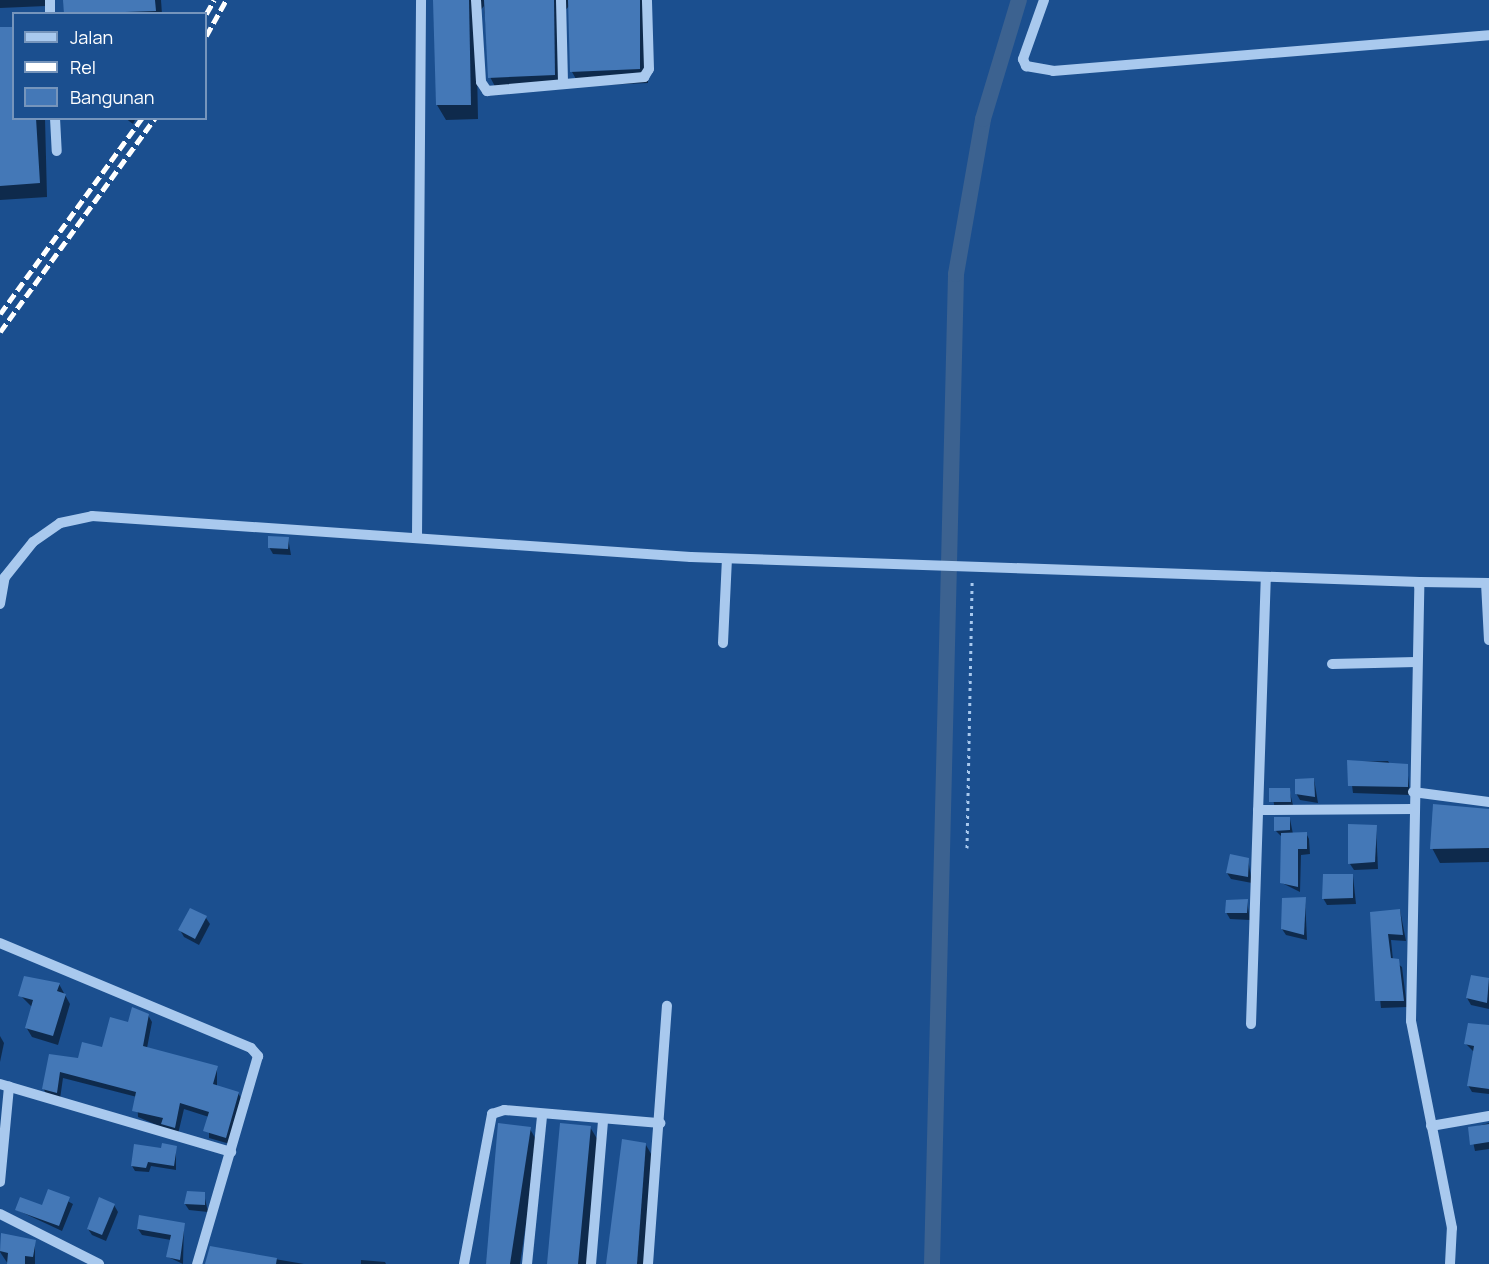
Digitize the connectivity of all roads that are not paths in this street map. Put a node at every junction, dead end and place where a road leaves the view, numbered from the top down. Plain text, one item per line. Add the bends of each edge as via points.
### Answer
1 (421, 0) edge
2 (476, 0) edge
3 (561, 0) edge
4 (646, 0) edge
5 (1044, 0) edge
6 (1489, 35) edge
7 (563, 83) junction
8 (55, 120) edge
9 (57, 152) dead end
10 (417, 538) junction
11 (727, 559) junction
12 (1266, 580) junction
13 (1420, 582) junction
14 (1488, 583) edge
15 (0, 603) edge
16 (1489, 640) edge
17 (723, 643) dead end
18 (1416, 662) junction
19 (1332, 664) dead end
20 (1413, 792) junction
21 (1489, 802) edge
22 (1413, 809) junction
23 (1258, 810) junction
24 (0, 943) edge
25 (667, 1006) dead end
26 (1251, 1024) dead end
27 (4, 1085) edge
28 (1489, 1116) edge
29 (542, 1117) junction
30 (603, 1121) junction
31 (660, 1123) junction
32 (1431, 1126) junction
33 (231, 1152) junction
34 (0, 1182) edge
35 (0, 1214) edge
36 (99, 1264) edge
37 (197, 1264) edge
38 (464, 1264) edge
39 (527, 1264) edge
40 (591, 1264) edge
41 (648, 1264) edge
42 (1450, 1264) edge

1 - 10 street
2 - 7 street via 482,88
3 - 7 street
4 - 7 street via 648,75
5 - 6 street via 1023,59 1026,66 1053,71
8 - 9 street
10 - 11 street
10 - 15 street via 92,516 60,523 33,542 5,577
11 - 12 street
11 - 17 street
12 - 13 street
12 - 23 street
13 - 14 street
13 - 18 street
14 - 16 street
18 - 19 street
18 - 20 street
20 - 21 street
20 - 22 street
22 - 23 street
22 - 32 street via 1411,1021
23 - 26 street
24 - 33 street via 251,1048 258,1056 257,1065
25 - 31 street
27 - 33 street
27 - 34 street
28 - 32 street
29 - 30 street
29 - 38 street via 504,1110 489,1118
29 - 39 street
30 - 31 street
30 - 40 street
31 - 41 street
32 - 42 street via 1452,1228
33 - 37 street
35 - 36 street

